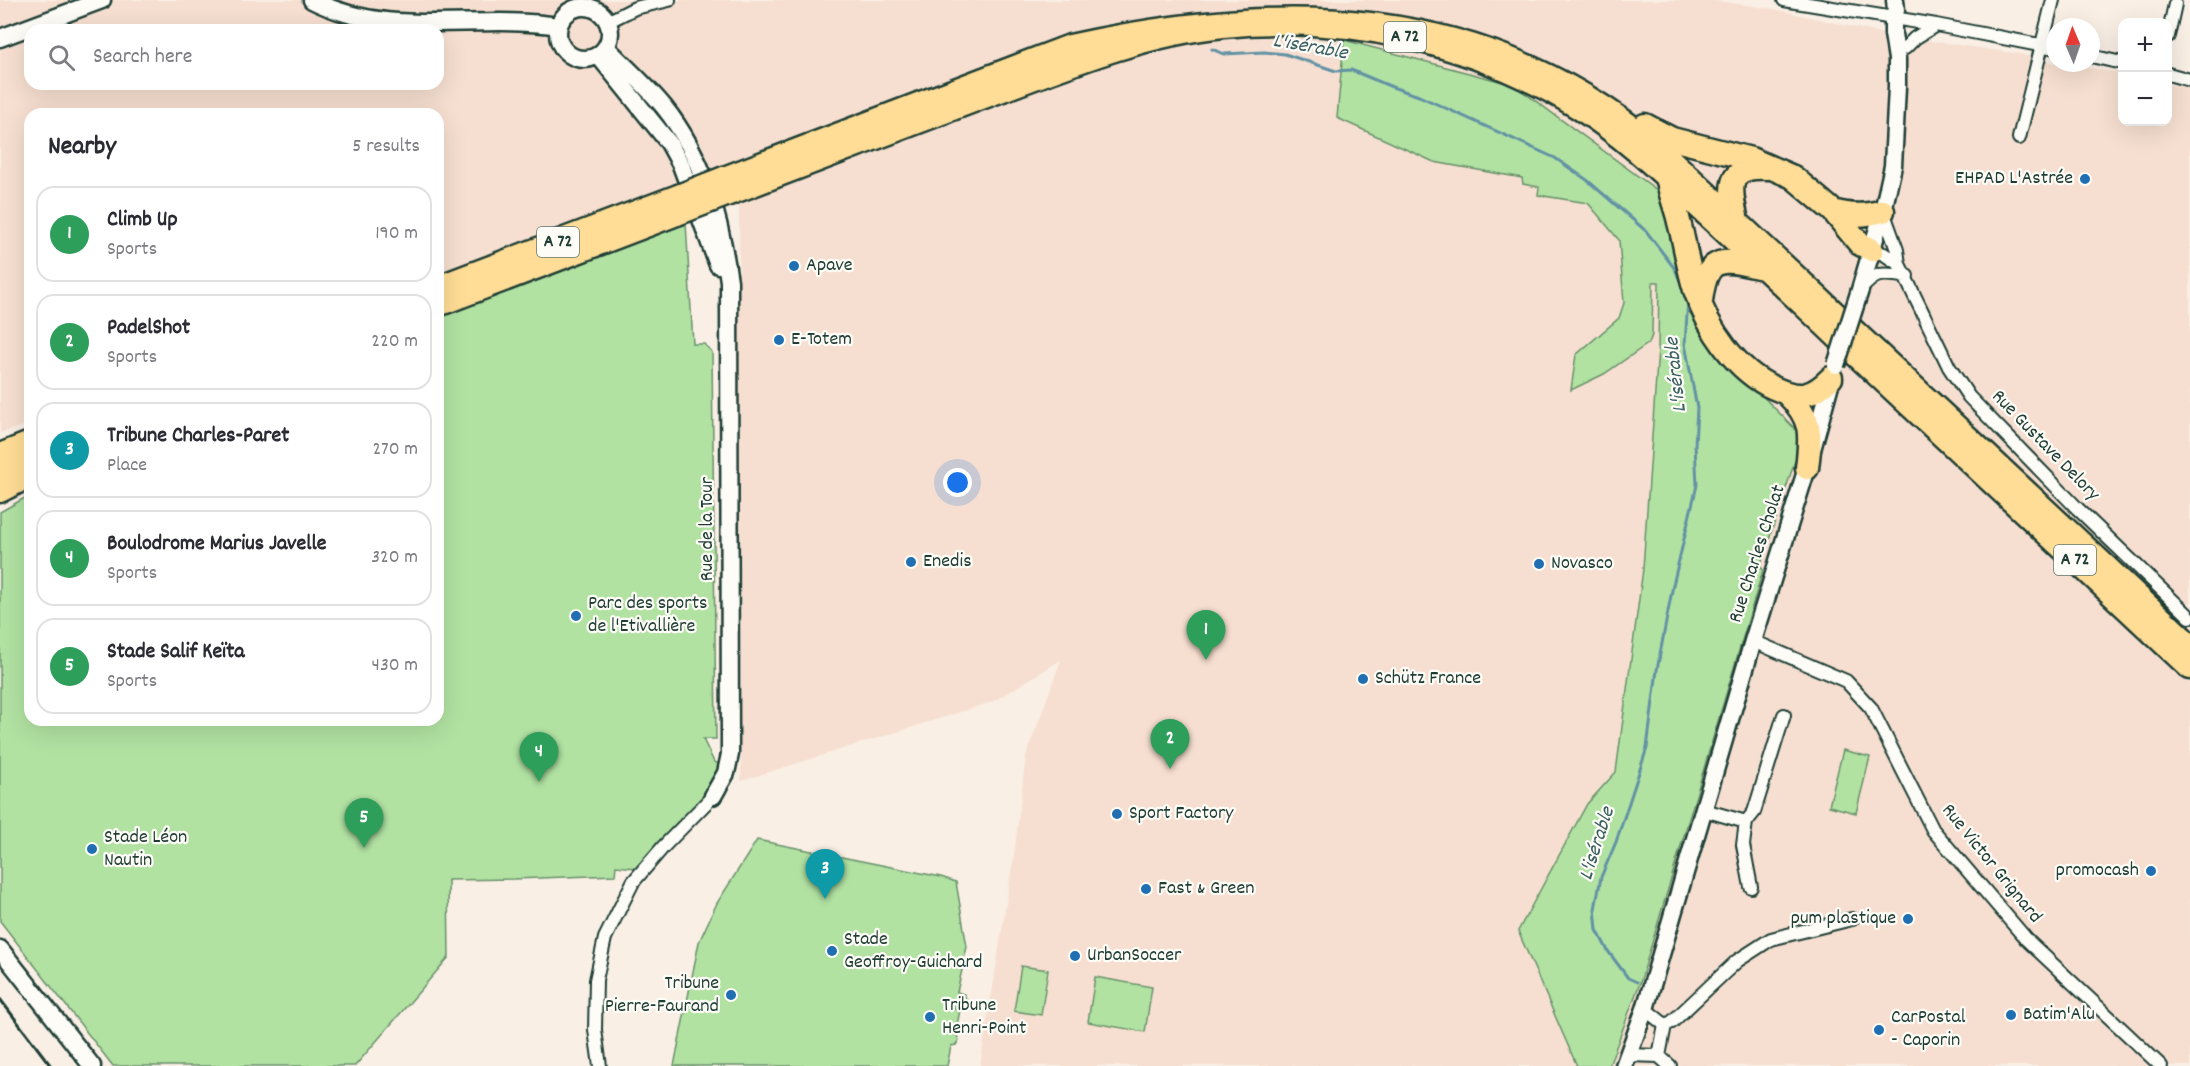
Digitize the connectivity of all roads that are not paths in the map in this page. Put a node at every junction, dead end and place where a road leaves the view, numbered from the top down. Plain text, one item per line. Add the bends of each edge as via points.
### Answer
1 (102, 0) edge
2 (312, 0) edge
3 (669, 0) edge
4 (1784, 0) edge
5 (1885, 0) edge
6 (1895, 0) edge
7 (2054, 0) edge
8 (573, 4) edge
9 (2175, 4) dead end
10 (2052, 18) edge
11 (2172, 18) edge
12 (1893, 19) junction
13 (608, 22) junction
14 (38, 24) edge
15 (1936, 25) junction
16 (559, 26) junction
17 (24, 29) edge
18 (0, 38) edge
19 (2046, 45) edge
20 (602, 51) junction
21 (1901, 54) junction
22 (2046, 55) edge
23 (2100, 58) edge
24 (2118, 62) edge
25 (2172, 75) edge
26 (2190, 80) edge
27 (1631, 125) junction
28 (2019, 138) dead end
29 (1775, 169) junction
30 (1668, 178) junction
31 (729, 185) junction
32 (678, 205) junction
33 (1833, 211) junction
34 (1883, 211) junction
35 (1737, 221) junction
36 (1872, 250) junction
37 (1899, 264) junction
38 (1766, 269) junction
39 (1907, 276) junction
40 (444, 285) edge
41 (1860, 290) junction
42 (444, 302) edge
43 (1701, 303) junction
44 (1834, 371) junction
45 (1787, 394) junction
46 (24, 441) edge
47 (0, 443) edge
48 (24, 445) edge
49 (0, 455) edge
50 (24, 462) edge
51 (1807, 468) junction
52 (0, 472) edge
53 (24, 479) edge
54 (0, 491) edge
55 (2190, 617) edge
56 (1753, 641) junction
57 (2190, 645) edge
58 (2190, 668) edge
59 (1784, 715) dead end
60 (713, 796) joint
61 (1704, 810) junction
62 (1746, 822) junction
63 (1751, 887) dead end
64 (1852, 919) dead end
65 (0, 949) edge
66 (1645, 1009) junction
67 (1665, 1025) junction
68 (1659, 1056) junction
69 (1627, 1060) edge
70 (92, 1066) edge
71 (600, 1066) edge
72 (1670, 1066) edge
73 (2162, 1066) edge

1 - 14 street
2 - 16 street via 370,20 531,21
3 - 13 street via 635,8
4 - 12 street
5 - 12 street via 1885,8
6 - 12 street
7 - 10 street
8 - 13 street via 597,10
8 - 16 street
9 - 11 street
12 - 15 street
12 - 21 street, Rue Charles Cholat via 1893,34
13 - 20 street via 610,38
15 - 19 street
15 - 21 street via 1915,38
16 - 20 street via 558,40 572,56 587,59
17 - 18 street
20 - 60 street, Rue de la Tour via 681,165 727,295 730,754 726,773
21 - 34 street, Rue Charles Cholat via 1893,166
22 - 28 street
23 - 24 street
25 - 26 street
27 - 29 highway via 1644,125 1672,139
27 - 31 highway, A 72 via 1586,93 1540,68 1447,30 1384,14 1327,7 1256,6 1175,15 1108,32
27 - 35 highway, A 72
29 - 33 highway via 1800,182
29 - 35 highway via 1753,167 1737,174 1731,192
30 - 31 highway, A 72 via 1578,107 1504,69 1439,45 1376,31 1296,23 1224,26 1146,40
30 - 38 highway, A 72
30 - 43 highway via 1669,194
31 - 32 highway, A 72, bridge
32 - 40 highway, A 72
32 - 42 highway, A 72
33 - 34 highway via 1852,216
33 - 36 highway via 1860,244
34 - 36 street, Rue Charles Cholat
34 - 37 street, Rue Gustave Delory
35 - 57 highway, A 72
36 - 37 street, Rue Gustave Delory
36 - 41 street, Rue Charles Cholat
37 - 39 street, Rue Gustave Delory
38 - 43 highway via 1720,261 1704,282
38 - 58 highway, A 72
39 - 41 street via 1878,275
39 - 55 street, Rue Gustave Delory via 1949,367 1970,396 2069,500
41 - 44 street, Rue Charles Cholat, bridge
43 - 45 highway via 1732,356 1755,377
44 - 45 highway via 1817,392
44 - 51 street, Rue Charles Cholat
45 - 51 highway via 1809,424
46 - 47 highway
48 - 49 highway
50 - 52 highway
51 - 56 street, Rue Charles Cholat
53 - 54 highway
56 - 61 street, Rue Charles Cholat
56 - 73 street, Rue Victor Grignard via 1846,681 1871,708 1934,830 2027,940
59 - 62 street via 1754,812
60 - 71 street via 633,882 605,938 596,980 595,1030
61 - 62 street
61 - 66 street, Rue Charles Cholat
62 - 63 street via 1743,845
64 - 67 street via 1772,939 1737,961
65 - 70 street
66 - 67 street
66 - 69 street, Rue Charles Cholat
67 - 68 street
68 - 69 street
68 - 72 street

